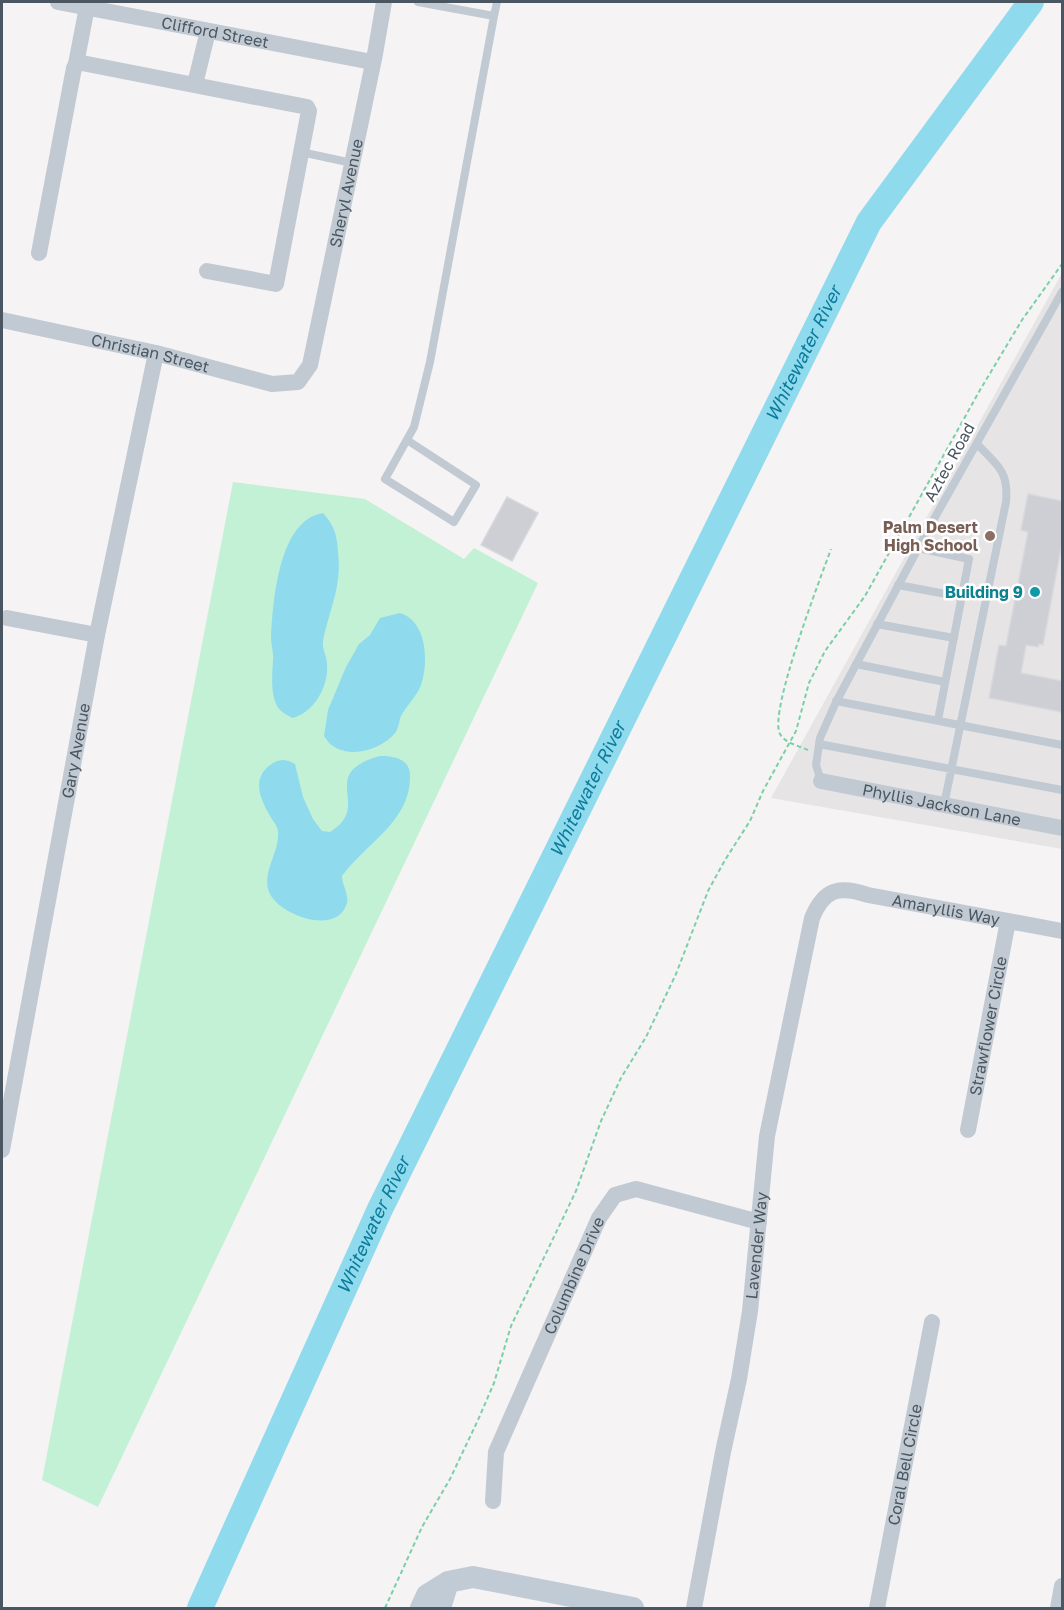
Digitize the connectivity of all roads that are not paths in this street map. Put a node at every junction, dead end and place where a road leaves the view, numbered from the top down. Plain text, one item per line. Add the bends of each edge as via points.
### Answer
1 (58, 2) edge
2 (384, 2) edge
3 (418, 2) edge
4 (497, 2) edge
5 (87, 7) junction
6 (494, 16) junction
7 (208, 31) junction
8 (372, 63) junction
9 (76, 64) junction
10 (195, 84) junction
11 (301, 152) junction
12 (352, 163) junction
13 (39, 253) dead end
14 (207, 271) dead end
15 (1062, 292) edge
16 (2, 320) edge
17 (156, 353) junction
18 (298, 382) joint
19 (407, 440) junction
20 (977, 444) junction
21 (918, 548) junction
22 (898, 585) junction
23 (962, 597) junction
24 (7, 618) dead end
25 (877, 624) junction
26 (97, 635) junction
27 (954, 638) junction
28 (856, 664) junction
29 (945, 682) junction
30 (836, 701) junction
31 (938, 720) junction
32 (960, 725) junction
33 (819, 744) junction
34 (1062, 745) edge
35 (951, 769) junction
36 (820, 781) joint
37 (1062, 790) edge
38 (944, 805) junction
39 (1062, 828) edge
40 (832, 891) joint
41 (1008, 921) junction
42 (1062, 932) edge
43 (969, 1130) dead end
44 (2, 1150) edge
45 (759, 1222) junction
46 (932, 1322) dead end
47 (493, 1501) dead end
48 (448, 1582) junction
49 (1062, 1586) edge
50 (421, 1608) edge
51 (440, 1608) edge
52 (633, 1608) edge
53 (694, 1608) edge
54 (877, 1608) edge
55 (1058, 1608) edge

1 - 5 street, Clifford Street
2 - 8 street, Sheryl Avenue
3 - 6 lane
4 - 6 lane
5 - 7 street, Clifford Street
5 - 9 street
6 - 19 lane via 430,362 414,427
7 - 8 street, Clifford Street
7 - 10 street
8 - 12 street, Sheryl Avenue
9 - 10 street
9 - 13 street
10 - 11 street via 307,107
11 - 12 lane
11 - 14 street via 276,284
12 - 18 street, Sheryl Avenue via 310,365
15 - 20 lane, Aztec Road
16 - 17 street, Christian Street
17 - 18 street, Christian Street via 272,384
17 - 26 street, Gary Avenue
19 - 19 lane via 385,479 454,522 476,485
20 - 21 lane, Aztec Road
20 - 32 lane via 1003,472 1008,485
21 - 22 lane, Aztec Road
21 - 23 lane via 969,558
22 - 23 lane
22 - 25 lane, Aztec Road
23 - 27 lane
24 - 26 street
25 - 27 lane
25 - 28 lane, Aztec Road
26 - 44 street, Gary Avenue
27 - 29 lane
28 - 29 lane
28 - 30 lane, Aztec Road
29 - 31 lane
30 - 31 lane
30 - 33 lane, Aztec Road
31 - 32 lane
32 - 34 lane
32 - 35 lane
33 - 35 lane
33 - 36 lane, Aztec Road via 816,765
35 - 37 lane
35 - 38 lane
36 - 38 street, Phyllis Jackson Lane
38 - 39 street, Phyllis Jackson Lane
40 - 41 street, Amaryllis Way via 853,890
40 - 45 street, Lavender Way via 819,902 812,918 767,1136
41 - 42 street, Amaryllis Way
41 - 43 street, Strawflower Circle
45 - 47 street, Columbine Drive via 636,1189 615,1195 599,1218 496,1452
45 - 53 street, Lavender Way via 741,1367
46 - 54 street, Coral Bell Circle
48 - 50 street via 427,1595
48 - 51 street
48 - 52 street via 473,1577
49 - 55 street

